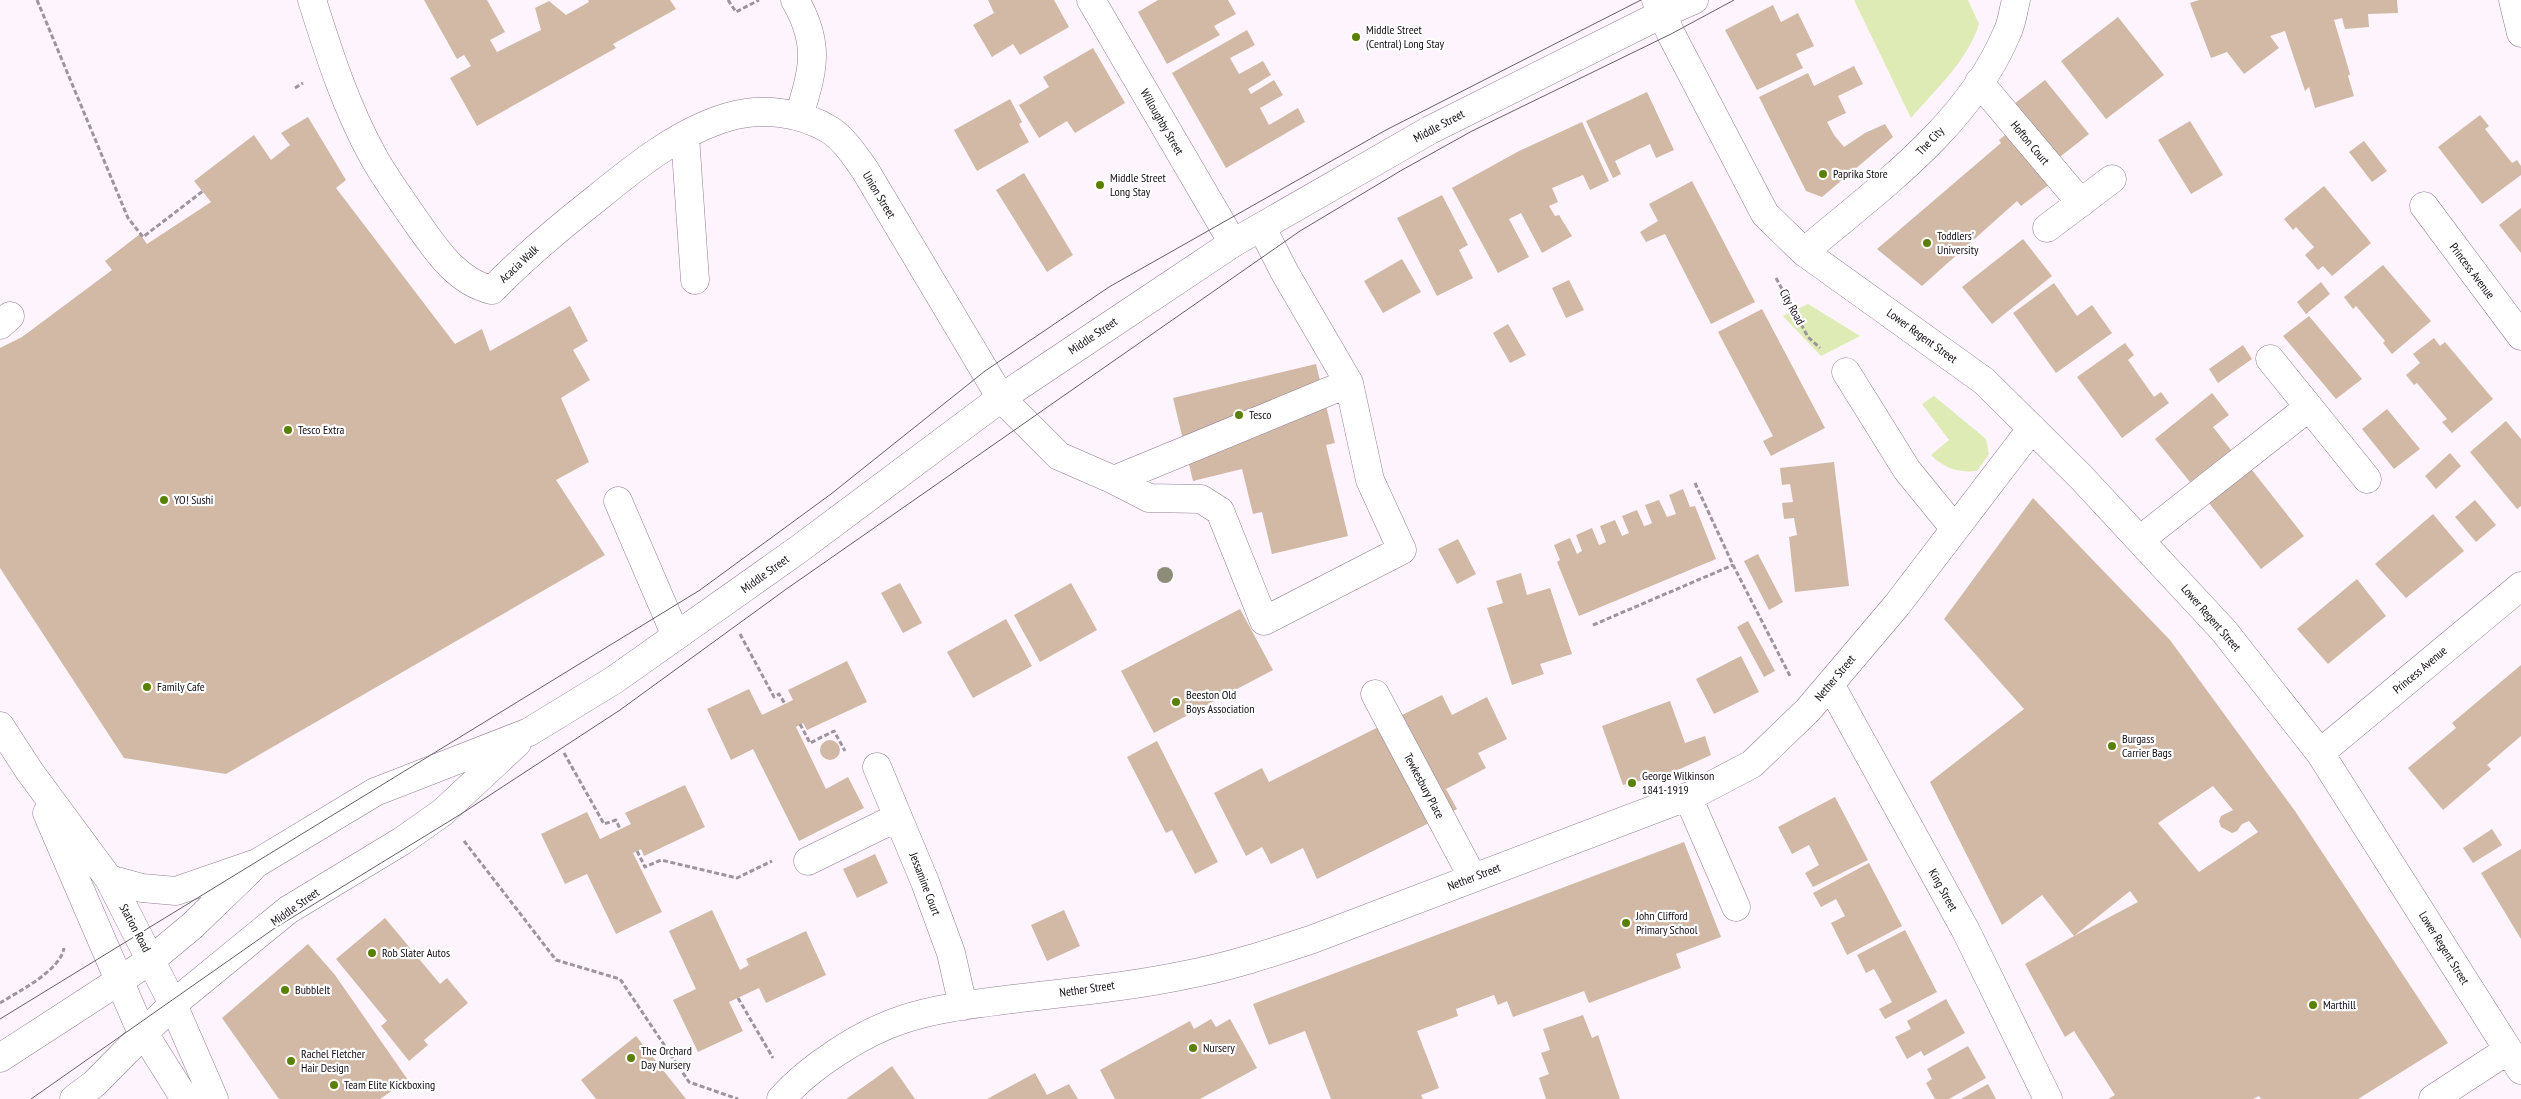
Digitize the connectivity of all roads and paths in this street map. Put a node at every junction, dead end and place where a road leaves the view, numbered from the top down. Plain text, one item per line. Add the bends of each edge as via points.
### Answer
1 (36, 0) edge
2 (312, 0) edge
3 (728, 0) edge
4 (760, 0) edge
5 (795, 0) edge
6 (1091, 0) edge
7 (1694, 0) edge
8 (2016, 0) edge
9 (1659, 7) edge
10 (1979, 82) junction
11 (799, 116) junction
12 (685, 136) junction
13 (2112, 179) dead end
14 (203, 191) dead end
15 (2081, 203) junction
16 (2424, 206) dead end
17 (1262, 228) junction
18 (2047, 228) dead end
19 (1233, 243) junction
20 (1804, 252) junction
21 (695, 280) dead end
22 (2521, 336) edge
23 (2270, 358) dead end
24 (1846, 372) joint
25 (1349, 383) junction
26 (1001, 398) junction
27 (2309, 407) junction
28 (2032, 428) junction
29 (2367, 479) dead end
30 (1114, 480) junction
31 (1694, 484) dead end
32 (618, 501) dead end
33 (1956, 529) junction
34 (2141, 539) junction
35 (1733, 565) junction
36 (2521, 586) edge
37 (727, 601) junction
38 (1593, 625) dead end
39 (676, 636) junction
40 (1830, 684) junction
41 (1375, 694) dead end
42 (785, 704) dead end
43 (1808, 710) junction
44 (800, 724) dead end
45 (0, 726) edge
46 (538, 727) junction
47 (2320, 753) junction
48 (877, 766) joint
49 (30, 772) junction
50 (1688, 797) junction
51 (443, 812) junction
52 (898, 817) junction
53 (620, 829) dead end
54 (637, 851) dead end
55 (808, 861) joint
56 (257, 863) junction
57 (1472, 878) junction
58 (109, 879) junction
59 (84, 902) junction
60 (1736, 907) dead end
61 (151, 960) junction
62 (118, 981) junction
63 (738, 998) dead end
64 (0, 1003) edge
65 (173, 1004) junction
66 (963, 1006) junction
67 (145, 1034) junction
68 (0, 1058) edge
69 (2515, 1060) edge
70 (788, 1091) edge
71 (74, 1099) edge
72 (185, 1099) edge
73 (214, 1099) edge
74 (738, 1099) edge
75 (2048, 1099) edge
76 (2433, 1099) edge

1 - 14 path via 128,218 143,237
2 - 12 street, Acacia Walk via 331,62 374,158 432,244 466,279 481,288 492,290 558,228 628,173
3 - 4 path via 736,12
5 - 11 street via 812,43 812,73
6 - 19 street, Willoughby Street
7 - 9 street, Middle Street
8 - 10 street, The City via 2008,32
9 - 17 street, Middle Street via 1430,130
9 - 20 street via 1765,214
10 - 15 street, Hofton Court
10 - 20 street, The City via 1967,101 1912,160
11 - 12 street, Acacia Walk via 751,112 728,117
11 - 26 street, Union Street via 832,132 865,170
12 - 21 street
13 - 15 street
15 - 18 street
16 - 22 street, Princess Avenue
17 - 19 street, Middle Street
17 - 25 street
19 - 26 street, Middle Street
20 - 24 path, City Road via 1775,277 1808,337
20 - 28 street, Lower Regent Street via 1984,381
23 - 27 street
24 - 33 street via 1907,470
25 - 30 street
25 - 30 street, Union Street via 1370,480 1402,550 1264,621 1220,511 1201,499 1149,498
26 - 30 street, Union Street via 1059,456
26 - 37 street, Middle Street
27 - 29 street
27 - 34 street
28 - 33 street, Nether Street
28 - 34 street, Lower Regent Street
31 - 35 path
32 - 39 street
33 - 40 street, Nether Street
34 - 47 street, Lower Regent Street via 2224,631
35 - 38 path
35 - 43 path
36 - 47 street, Princess Avenue
37 - 39 street, Middle Street
37 - 42 path via 747,650 774,697 779,694
39 - 46 street, Middle Street via 614,680
40 - 43 street, Nether Street
40 - 75 street, King Street via 1966,931
41 - 57 street, Tewkesbury Place
43 - 50 street, Nether Street via 1752,764
44 - 48 path via 810,743 834,731 858,776
45 - 49 street, Station Road
46 - 51 street, Middle Street
46 - 53 path via 604,824 616,820
46 - 56 street, Middle Street via 375,792
47 - 69 street, Lower Regent Street
48 - 52 street, Jessamine Court
49 - 58 street, Station Road
49 - 59 street, Station Road
50 - 57 street, Nether Street
50 - 60 street
51 - 65 street, Middle Street via 402,841 288,910
51 - 74 path via 556,960 620,979 690,1082
52 - 55 street
52 - 66 street, Jessamine Court via 951,953
54 - 55 path via 646,867 661,860 736,878 802,846
56 - 58 street, Middle Street via 176,891 142,888
56 - 61 street, Middle Street via 192,926
57 - 66 street, Nether Street via 1313,939 1184,976
58 - 61 street, Station Road
59 - 62 street, Station Road
59 - 64 path via 63,918 64,953 49,972
61 - 62 street, Middle Street
61 - 65 street, Station Road
62 - 67 street, Station Road
62 - 68 street, Middle Street
63 - 70 path
65 - 67 street, Middle Street
65 - 73 street, Station Road
66 - 70 street, Nether Street via 895,1022 863,1037
67 - 71 street, Middle Street
67 - 72 street, Station Road
69 - 76 street

